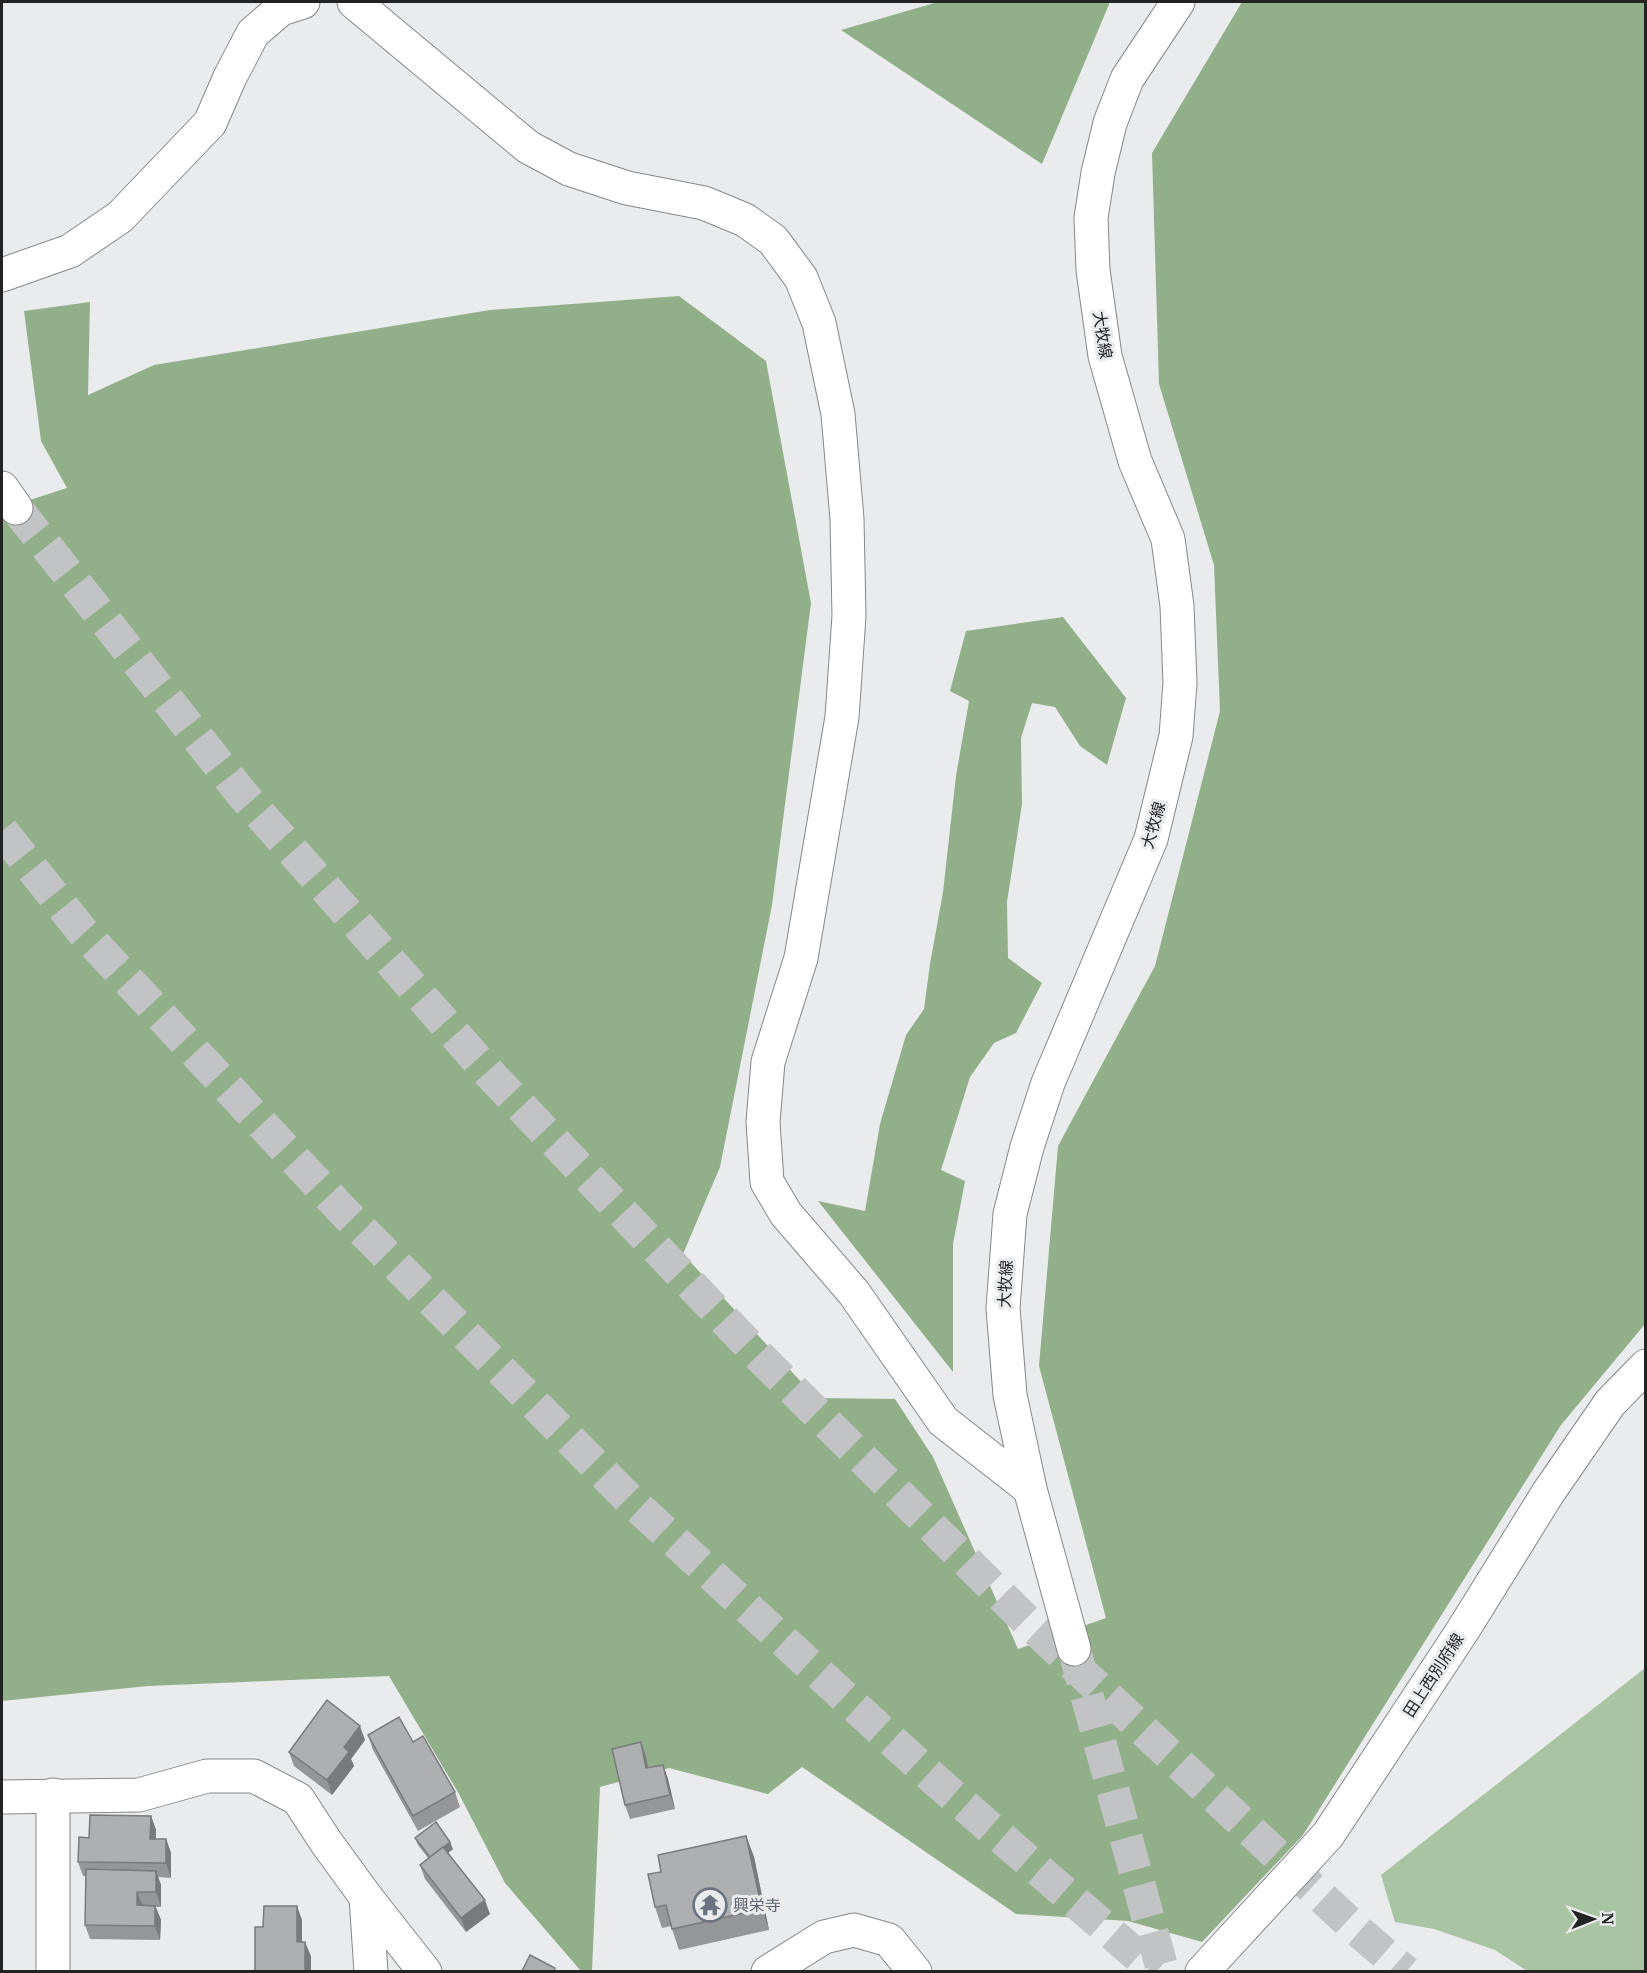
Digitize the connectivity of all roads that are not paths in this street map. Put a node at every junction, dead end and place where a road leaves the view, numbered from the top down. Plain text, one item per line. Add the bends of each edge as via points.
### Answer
1 (303, 2) edge
2 (354, 2) edge
3 (1178, 2) edge
4 (2, 275) edge
5 (1646, 1366) edge
6 (1030, 1489) junction
7 (1074, 1649) tunnel mouth
8 (53, 1795) junction
9 (2, 1797) edge
10 (366, 1897) junction
11 (53, 1971) edge
12 (371, 1971) edge
13 (425, 1971) edge
14 (768, 1971) edge
15 (915, 1971) edge
16 (1202, 1971) edge

1 - 4 street via 281,9 253,33 210,123 120,217 70,251
2 - 6 street via 528,147 569,169 627,188 704,203 744,220 772,240 801,278 819,323 838,414 847,519 849,616 842,717 801,958 768,1062 763,1122 767,1182 786,1214 854,1293 943,1421
3 - 6 street, 大牧線 via 1127,79 1110,123 1091,218 1093,270 1105,356 1135,460 1168,539 1177,606 1180,684 1176,736 1151,839 1048,1083 1010,1214 1004,1319 1010,1395
5 - 16 street, 田上西別府線 via 1610,1403 1548,1493 1328,1835
6 - 7 street, 大牧線
8 - 9 street
8 - 10 street via 139,1795 207,1776 254,1776 298,1799
8 - 11 street
10 - 12 street
10 - 13 street
14 - 15 street via 824,1937 854,1930 890,1940

